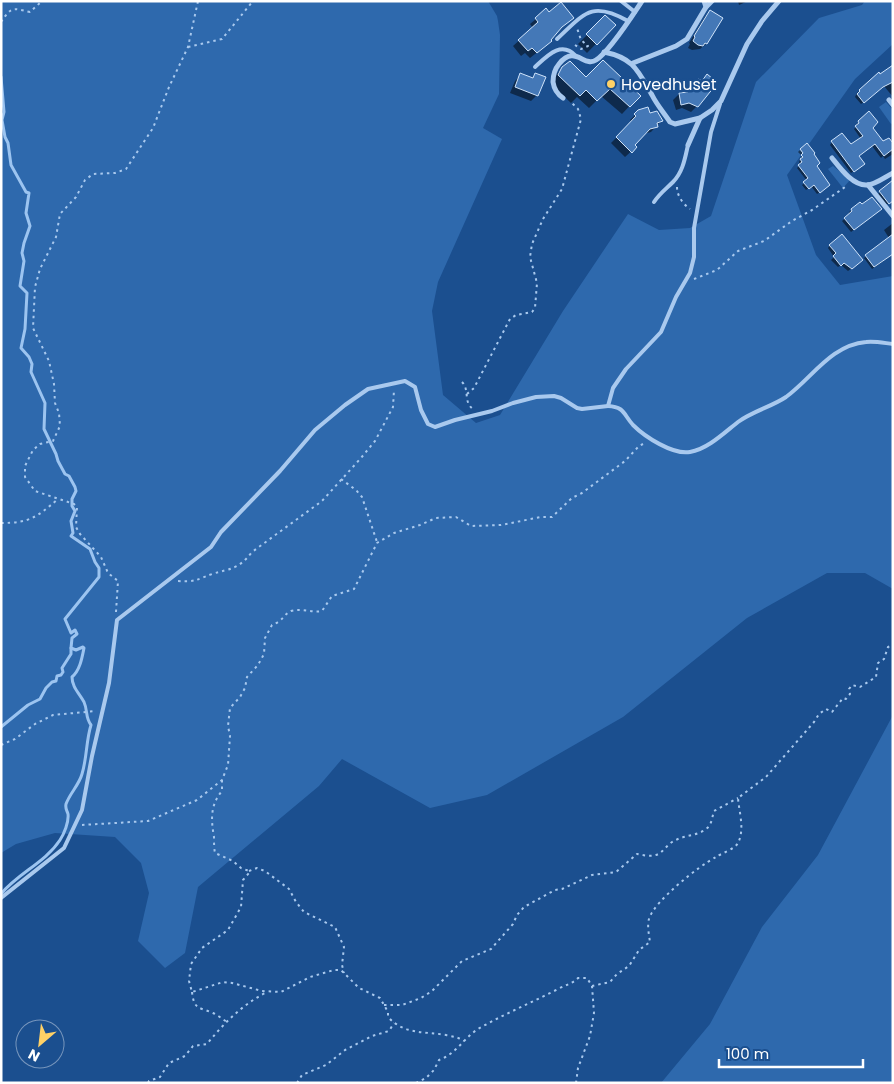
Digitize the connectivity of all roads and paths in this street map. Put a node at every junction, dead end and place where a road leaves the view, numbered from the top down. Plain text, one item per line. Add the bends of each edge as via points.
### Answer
1 (42, 1) edge
2 (198, 1) edge
3 (253, 1) edge
4 (621, 1) edge
5 (642, 1) edge
6 (712, 1) edge
7 (779, 1) edge
8 (705, 4) edge
9 (635, 12) junction
10 (628, 21) junction
11 (1, 22) edge
12 (573, 24) junction
13 (557, 39) dead end
14 (572, 44) dead end
15 (188, 46) junction
16 (604, 52) junction
17 (576, 56) junction
18 (633, 63) junction
19 (535, 67) dead end
20 (563, 98) joint
21 (721, 102) junction
22 (700, 118) junction
23 (688, 145) joint
24 (832, 158) dead end
25 (893, 173) edge
26 (679, 175) junction
27 (853, 180) junction
28 (868, 186) junction
29 (654, 202) dead end
30 (696, 214) junction
31 (893, 216) edge
32 (687, 280) junction
33 (893, 344) edge
34 (462, 382) dead end
35 (395, 383) junction
36 (467, 394) junction
37 (608, 406) junction
38 (479, 414) junction
39 (652, 440) junction
40 (341, 479) junction
41 (58, 499) junction
42 (1, 523) edge
43 (377, 543) junction
44 (170, 580) junction
45 (115, 624) junction
46 (893, 645) edge
47 (103, 710) junction
48 (1, 745) edge
49 (222, 780) junction
50 (738, 798) junction
51 (75, 826) junction
52 (249, 871) junction
53 (1, 898) edge
54 (344, 973) junction
55 (592, 986) junction
56 (192, 992) junction
57 (267, 992) junction
58 (384, 1005) junction
59 (227, 1022) junction
60 (394, 1023) junction
61 (464, 1041) junction
62 (148, 1083) edge
63 (296, 1083) edge
64 (416, 1083) edge
65 (576, 1083) edge

1 - 11 path via 30,12 13,9
2 - 15 path
3 - 15 path via 222,39
4 - 9 lane
5 - 9 street
6 - 8 street
7 - 21 street via 747,44
8 - 18 street via 687,39
9 - 10 street
10 - 12 lane via 614,12 601,10 586,13
10 - 16 street
12 - 13 lane
12 - 14 path via 588,46 581,49
15 - 41 path via 153,128 126,169 93,174 60,214 56,237 35,287 33,328 49,361 60,426 53,441 40,444 33,450 25,466 25,478 36,491
16 - 17 street via 590,62
16 - 18 street via 619,55
17 - 19 lane via 567,49 556,50
17 - 20 street via 562,59 555,68 554,85
18 - 22 street via 670,122 675,124
20 - 36 path via 576,105 581,119 562,189 532,244 530,257 537,283 535,308 510,319 474,388
21 - 22 street
21 - 30 lane via 711,132
22 - 23 street
23 - 26 lane
24 - 27 street
25 - 28 street
26 - 29 lane
26 - 30 path via 679,197
27 - 28 street
27 - 32 path via 764,242 738,251 717,270
28 - 31 street
30 - 32 lane via 693,266
32 - 37 lane via 661,332 626,369
33 - 39 lane via 866,342 838,351 787,396 746,417 698,450 680,452
34 - 36 path
35 - 38 lane via 405,381 415,387 421,410 428,424 435,428
35 - 40 path via 393,407 382,429
35 - 44 lane via 368,389 315,430 210,547
36 - 38 path via 468,406
37 - 38 lane via 582,409 561,398 547,396
37 - 39 lane via 622,410
39 - 43 path via 639,446 625,461 572,498 552,517 471,526 456,517 436,518 394,533
40 - 43 path via 362,498
40 - 44 path via 322,501 252,552 244,562 228,571 193,582
41 - 42 path via 33,519
41 - 45 path via 74,504 78,509 76,526 80,534 100,555 114,578 118,591
43 - 49 path via 354,589 332,596 322,611 301,609 288,612 280,622 272,625 265,638 264,654 246,677 240,697 230,708 228,765
44 - 45 lane
45 - 47 lane via 113,662
46 - 50 path via 888,647 884,659 878,663 876,677 860,687 852,684 846,699 843,698 832,712 826,709 819,714 766,778
47 - 48 path via 53,715
47 - 51 lane via 82,810
49 - 51 path via 197,800 148,822
49 - 52 path via 222,791 212,815 214,849
50 - 55 path via 742,818 735,847 710,860 675,887 648,920 650,942 610,982
50 - 58 path via 714,811 706,829 673,841 660,854 636,854 616,872 592,875 524,907 491,949 462,961 432,991 402,1005
51 - 53 lane via 64,848
52 - 54 path via 257,868 265,871 289,889 304,912 335,927 344,948
52 - 56 path via 243,880 240,907 228,930 202,948 191,964 189,981
54 - 57 path via 334,970 310,977 281,992
54 - 58 path via 360,988 380,998
55 - 61 path via 587,978 578,978 497,1018
55 - 65 path via 594,1013
56 - 57 path via 223,982
56 - 59 path via 196,1006
57 - 59 path via 243,1006
58 - 60 path
59 - 62 path via 207,1044 194,1046 185,1056 170,1062 160,1077
60 - 61 path via 415,1032
60 - 63 path via 389,1031 345,1050 326,1065 302,1075
61 - 64 path via 446,1058 439,1060 426,1078

